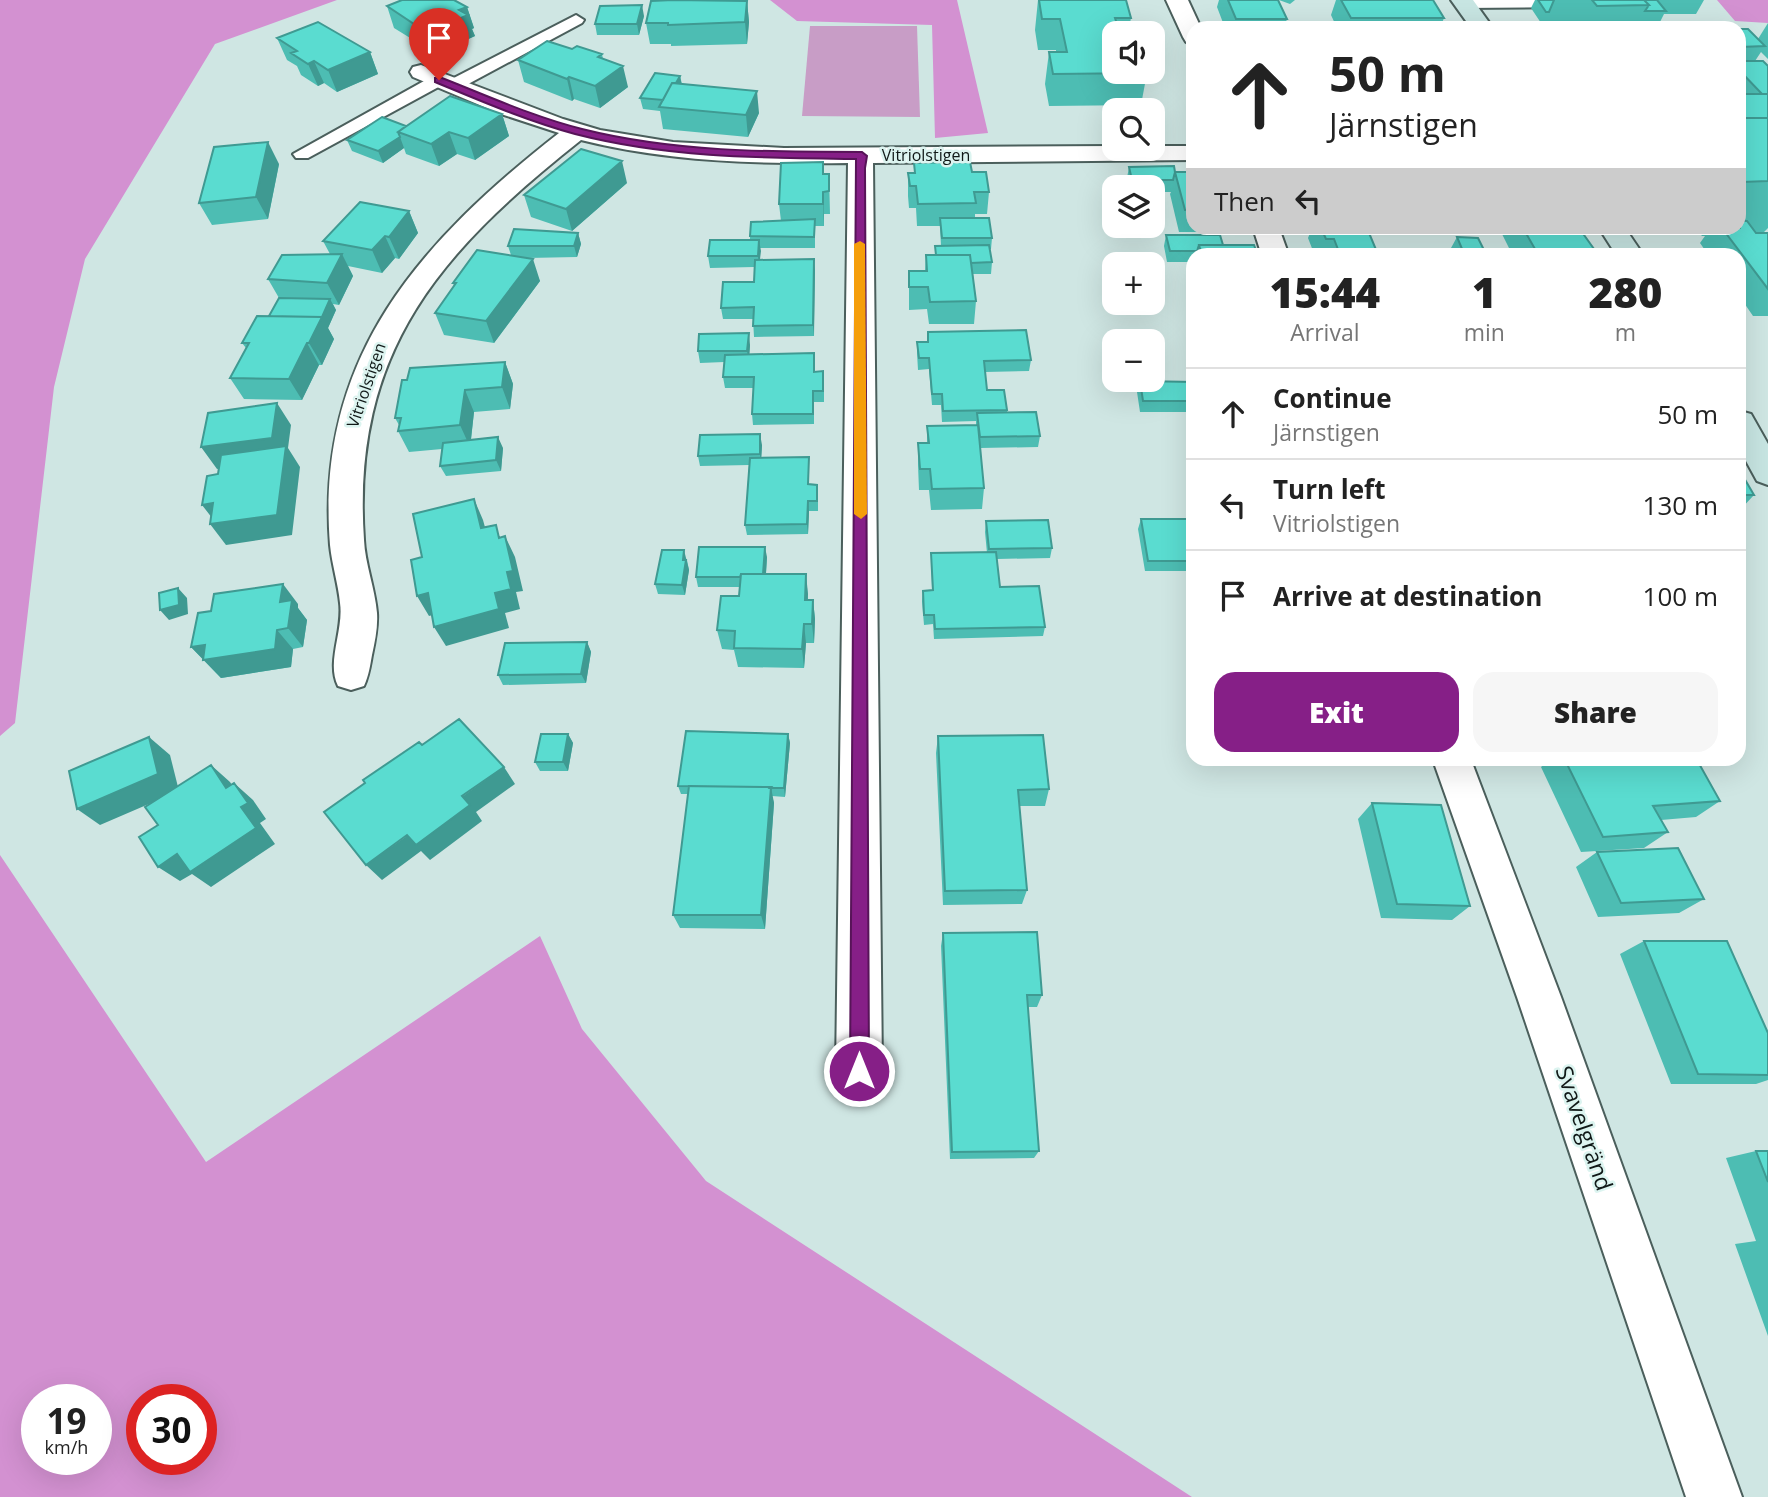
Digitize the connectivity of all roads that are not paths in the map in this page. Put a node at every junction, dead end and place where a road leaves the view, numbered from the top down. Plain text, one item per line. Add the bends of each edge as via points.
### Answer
1 (1177, 0) edge
2 (1463, 1) edge
3 (1590, 1) edge
4 (576, 20) dead end
5 (1187, 21) edge
6 (1477, 21) edge
7 (437, 79) junction
8 (577, 131) junction
9 (1186, 153) edge
10 (303, 154) dead end
11 (862, 156) junction
12 (1746, 422) edge
13 (1746, 433) edge
14 (1768, 448) edge
15 (1768, 473) edge
16 (351, 675) dead end
17 (1454, 766) edge
18 (859, 1071) dead end
19 (1714, 1497) edge

1 - 5 street
2 - 3 lane
2 - 6 street
4 - 7 lane
7 - 8 street, Vitriolstigen
7 - 10 lane
8 - 11 street, Vitriolstigen via 682,151
8 - 16 street, Vitriolstigen via 455,236 406,298 370,363 350,425 346,490 347,545 359,614
9 - 11 street, Vitriolstigen
11 - 18 street
12 - 14 street
13 - 15 street
17 - 19 street, Svavelgränd

